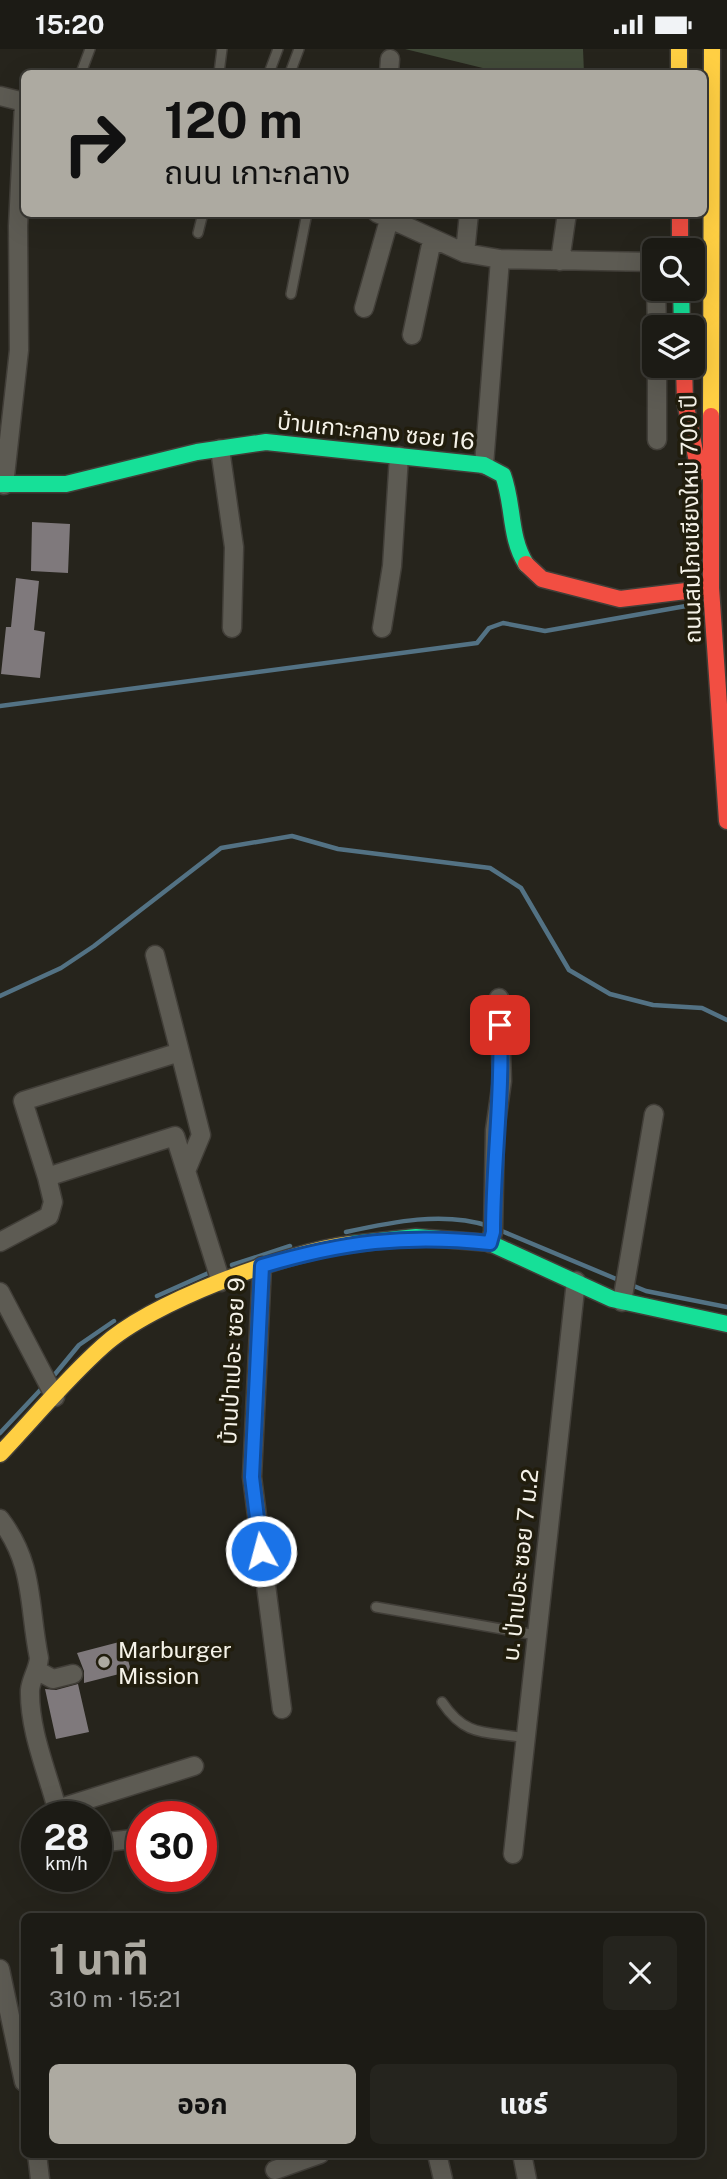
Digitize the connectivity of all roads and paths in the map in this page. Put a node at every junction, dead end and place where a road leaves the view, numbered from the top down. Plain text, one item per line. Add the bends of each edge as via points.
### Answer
1 (90, 49) edge
2 (222, 49) edge
3 (278, 49) edge
4 (299, 49) edge
5 (679, 49) edge
6 (712, 49) edge
7 (82, 70) edge
8 (219, 70) edge
9 (270, 70) edge
10 (291, 70) edge
11 (679, 70) edge
12 (0, 96) edge
13 (21, 101) edge
14 (21, 176) edge
15 (202, 217) edge
16 (306, 217) edge
17 (383, 217) edge
18 (469, 217) edge
19 (566, 217) edge
20 (680, 217) edge
21 (198, 233) dead end
22 (680, 238) edge
23 (432, 240) junction
24 (465, 253) junction
25 (500, 259) junction
26 (560, 261) junction
27 (642, 262) edge
28 (291, 294) dead end
29 (364, 308) dead end
30 (412, 335) dead end
31 (657, 378) edge
32 (684, 378) edge
33 (657, 440) dead end
34 (220, 449) junction
35 (399, 456) junction
36 (484, 465) junction
37 (2, 484) edge
38 (711, 533) junction
39 (711, 588) junction
40 (232, 628) dead end
41 (382, 628) dead end
42 (727, 821) edge
43 (155, 955) dead end
44 (499, 998) dead end
45 (180, 1052) junction
46 (654, 1114) dead end
47 (186, 1171) junction
48 (47, 1177) junction
49 (492, 1233) junction
50 (0, 1243) edge
51 (262, 1266) junction
52 (218, 1274) junction
53 (576, 1281) junction
54 (0, 1292) edge
55 (622, 1302) junction
56 (727, 1324) edge
57 (50, 1387) junction
58 (0, 1454) edge
59 (0, 1519) edge
60 (376, 1607) dead end
61 (536, 1635) junction
62 (38, 1671) junction
63 (74, 1674) dead end
64 (442, 1702) dead end
65 (282, 1709) dead end
66 (526, 1738) junction
67 (194, 1766) dead end
68 (59, 1801) edge
69 (96, 1801) edge
70 (513, 1854) dead end
71 (0, 1969) edge
72 (21, 2068) edge
73 (37, 2158) edge
74 (307, 2158) edge
75 (438, 2158) edge
76 (524, 2158) edge
77 (274, 2168) edge
78 (40, 2179) edge
79 (443, 2179) edge
80 (527, 2179) edge

1 - 7 lane
2 - 8 lane
3 - 9 lane
4 - 10 lane
5 - 11 street
6 - 38 street, ถนนสมโภชเชียงใหม่ 700 ปี
12 - 13 street
14 - 37 street via 19,350
15 - 21 lane
16 - 28 lane
17 - 23 street
17 - 29 street
18 - 24 street
19 - 26 street
20 - 22 street
23 - 24 street
23 - 30 street
24 - 25 street
25 - 26 street
25 - 36 street
26 - 27 street
31 - 33 street
32 - 38 street
34 - 35 street, บ้านเกาะกลาง ซอย 16 via 267,442
34 - 37 street, บ้านเกาะกลาง ซอย 16 via 66,484
34 - 40 street via 234,547
35 - 36 street, บ้านเกาะกลาง ซอย 16
35 - 41 street via 392,566
36 - 39 street, บ้านเกาะกลาง ซอย 16 via 503,475 510,494 515,546 542,579 620,599
38 - 39 street, ถนนสมโภชเชียงใหม่ 700 ปี
39 - 42 street, ถนนสมโภชเชียงใหม่ 700 ปี
43 - 45 street
44 - 49 street via 502,1081 495,1130
45 - 47 street via 201,1135
45 - 48 street via 23,1101
46 - 55 street
47 - 48 street via 175,1136
47 - 52 street
48 - 50 street via 53,1202 49,1216
49 - 51 street via 329,1247
49 - 53 street
51 - 52 street
51 - 65 street, บ้านป่าเปอะ ซอย 9 via 252,1477
52 - 57 street via 138,1319
53 - 55 street
53 - 61 street, บ. ป่าเปอะ ซอย 7 ม.2
54 - 57 street
55 - 56 street
57 - 58 street
59 - 62 street via 26,1564
60 - 61 lane
61 - 66 street, บ. ป่าเปอะ ซอย 7 ม.2
62 - 63 street via 53,1679
62 - 68 street via 30,1686 31,1715
64 - 66 lane via 454,1721 465,1728
66 - 70 street, บ. ป่าเปอะ ซอย 7 ม.2
67 - 69 street
71 - 72 street
73 - 78 street
74 - 77 street
75 - 79 street
76 - 80 street

